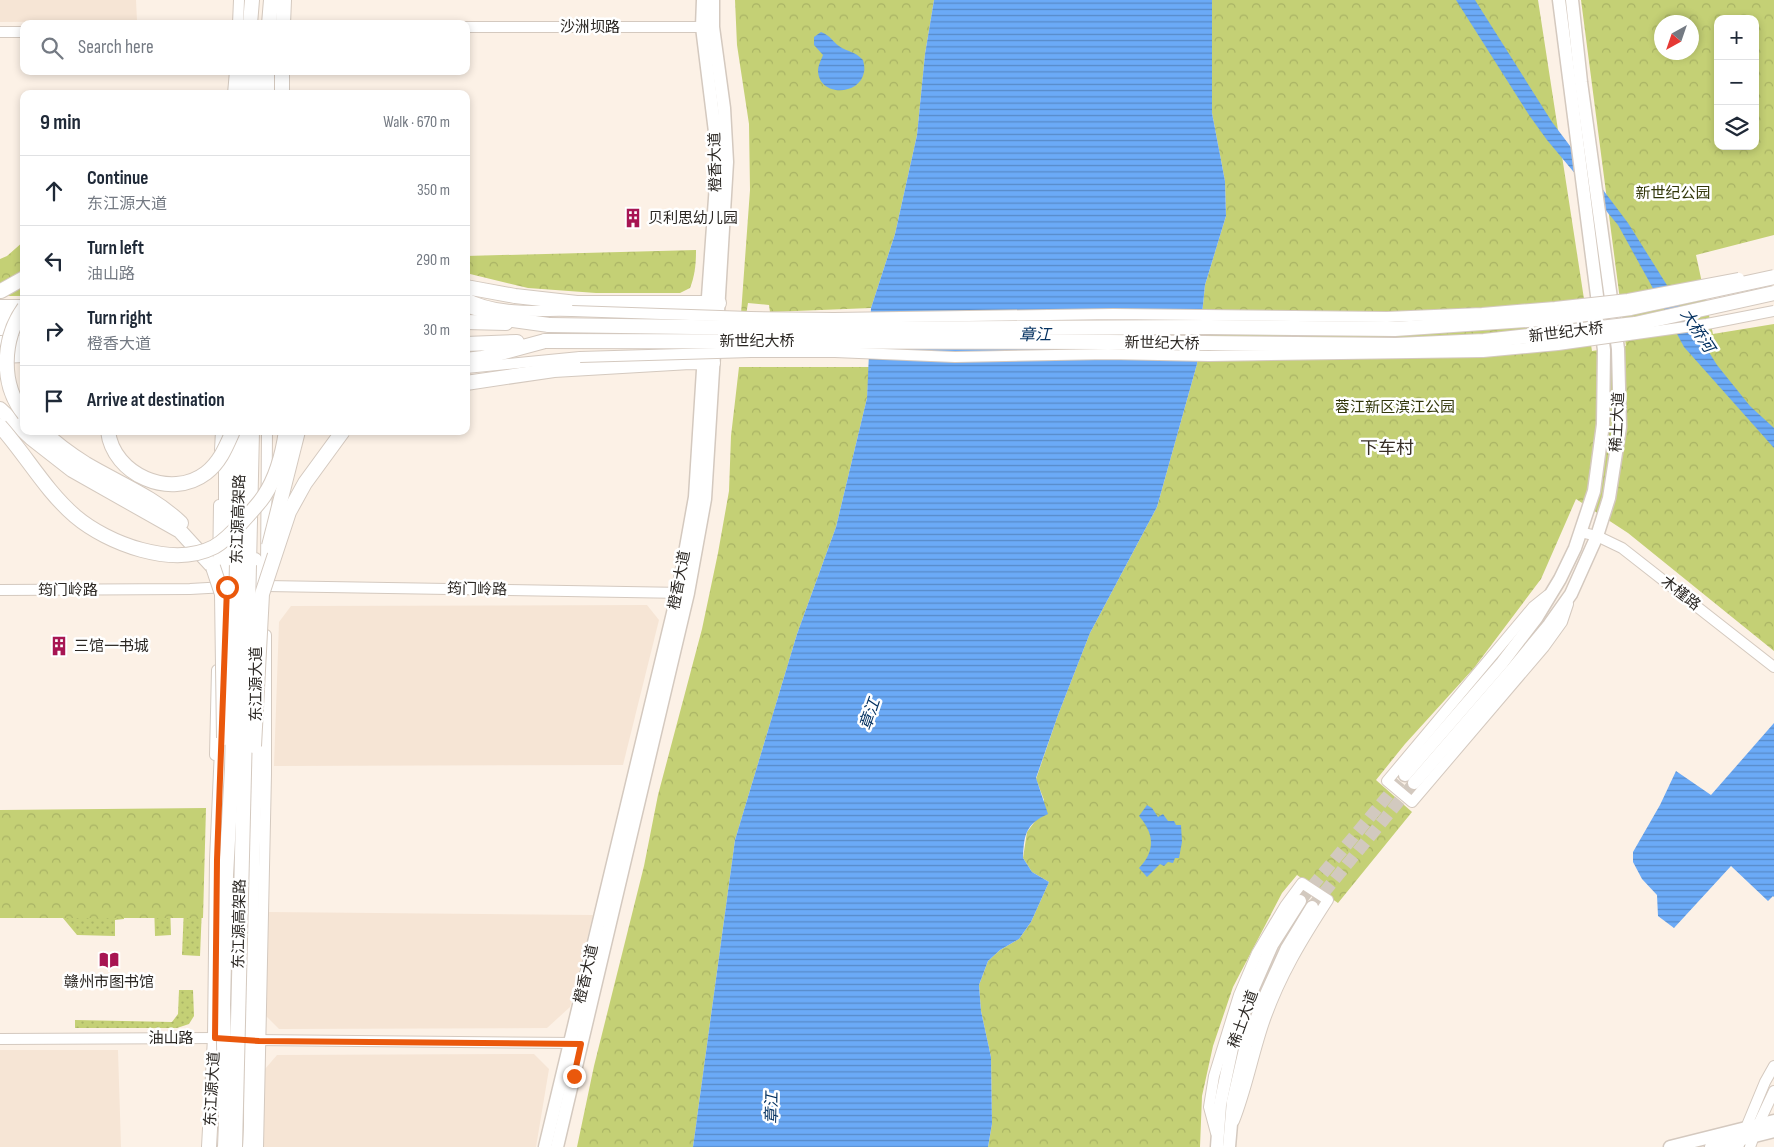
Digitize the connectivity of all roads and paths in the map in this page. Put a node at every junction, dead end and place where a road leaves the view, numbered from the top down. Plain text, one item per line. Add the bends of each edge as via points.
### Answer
1 (239, 0) edge
2 (248, 0) edge
3 (252, 0) edge
4 (260, 0) edge
5 (271, 0) edge
6 (278, 0) edge
7 (286, 0) edge
8 (702, 0) edge
9 (713, 0) edge
10 (1559, 0) edge
11 (1572, 0) edge
12 (238, 20) edge
13 (246, 20) edge
14 (250, 20) edge
15 (258, 20) edge
16 (269, 20) edge
17 (278, 20) edge
18 (285, 20) edge
19 (470, 27) edge
20 (708, 27) junction
21 (0, 32) edge
22 (20, 32) edge
23 (235, 75) edge
24 (243, 75) edge
25 (255, 75) edge
26 (266, 75) edge
27 (274, 75) edge
28 (283, 75) edge
29 (285, 75) edge
30 (233, 90) edge
31 (242, 90) edge
32 (253, 90) edge
33 (265, 90) edge
34 (272, 90) edge
35 (282, 90) edge
36 (287, 90) edge
37 (1774, 271) edge
38 (1774, 277) edge
39 (20, 280) edge
40 (20, 284) edge
41 (470, 288) edge
42 (0, 291) edge
43 (1774, 293) edge
44 (470, 300) edge
45 (713, 303) junction
46 (0, 305) edge
47 (470, 306) edge
48 (20, 307) edge
49 (1774, 311) edge
50 (20, 314) edge
51 (0, 316) edge
52 (20, 316) edge
53 (470, 323) edge
54 (549, 325) junction
55 (0, 328) edge
56 (20, 328) edge
57 (545, 341) junction
58 (20, 342) edge
59 (0, 343) edge
60 (470, 343) edge
61 (0, 356) edge
62 (20, 356) edge
63 (470, 360) edge
64 (20, 361) edge
65 (0, 362) edge
66 (708, 363) junction
67 (470, 368) edge
68 (470, 382) edge
69 (20, 407) edge
70 (0, 409) edge
71 (0, 426) edge
72 (20, 427) edge
73 (29, 435) edge
74 (47, 435) edge
75 (109, 435) edge
76 (221, 435) edge
77 (226, 435) edge
78 (231, 435) edge
79 (240, 435) edge
80 (253, 435) edge
81 (253, 435) edge
82 (267, 435) edge
83 (285, 435) edge
84 (297, 435) edge
85 (340, 435) edge
86 (1580, 532) junction
87 (1597, 536) junction
88 (213, 567) junction
89 (222, 587) junction
90 (0, 590) edge
91 (264, 590) junction
92 (1553, 591) junction
93 (683, 593) junction
94 (1571, 594) junction
95 (1774, 667) edge
96 (226, 875) junction
97 (240, 879) junction
98 (1300, 901) tunnel mouth
99 (1312, 907) tunnel mouth
100 (238, 1002) junction
101 (223, 1005) junction
102 (212, 1038) junction
103 (0, 1039) edge
104 (255, 1040) junction
105 (575, 1043) junction
106 (1774, 1066) edge
107 (1774, 1091) edge
108 (1774, 1121) edge
109 (1230, 1131) junction
110 (1774, 1131) edge
111 (1747, 1137) edge
112 (1217, 1142) edge
113 (204, 1147) edge
114 (209, 1147) edge
115 (216, 1147) edge
116 (225, 1147) edge
117 (235, 1147) edge
118 (242, 1147) edge
119 (250, 1147) edge
120 (258, 1147) edge
121 (545, 1147) edge
122 (557, 1147) edge
123 (1229, 1147) edge
124 (1670, 1147) edge
125 (1711, 1147) edge

1 - 12 street
2 - 13 main road
3 - 14 main road
4 - 15 main road
5 - 16 main road
6 - 17 main road
7 - 18 main road
8 - 20 main road, 橙香大道
9 - 20 main road, 橙香大道
10 - 86 main road, 稀土大道 via 1604,350 1603,424 1594,491
11 - 87 main road, 稀土大道 via 1618,349 1620,427 1610,498
19 - 20 street, 沙洲坝路
20 - 45 main road, 橙香大道 via 724,108 727,162
21 - 22 street
23 - 30 street
24 - 31 main road
25 - 32 main road
26 - 33 main road
27 - 34 main road
28 - 35 main road, bridge
29 - 36 main road
37 - 44 street, bridge via 1628,299 1482,313 1387,317 1113,314 750,318 497,310
38 - 54 main road, 新世纪大桥, bridge via 1631,308 1556,318 1395,329 833,329
39 - 42 main road
40 - 42 main road
41 - 45 main road via 577,303
43 - 57 main road, 新世纪大桥, bridge via 1635,324 1484,341 1396,345
45 - 66 main road, 橙香大道
46 - 48 street
47 - 54 main road via 513,320
49 - 67 street, bridge via 1558,345 1483,352 955,357 751,352 580,357
50 - 69 main road, bridge via 10,333 6,359 10,391
51 - 52 main road
53 - 54 main road
55 - 56 main road
57 - 60 main road, 新世纪大桥
57 - 63 main road
58 - 59 main road
61 - 62 main road
64 - 65 street
66 - 68 main road via 554,370
66 - 93 main road, 橙香大道
70 - 72 main road
71 - 83 main road, bridge via 53,494 83,521 104,536 134,549 163,554 185,554 214,547 231,534 264,496 274,477
73 - 88 main road via 72,470 180,531
74 - 88 main road via 86,464 159,505 194,536
75 - 78 main road, bridge via 129,470 165,485 185,483 204,474 216,463
76 - 89 street
77 - 89 main road, 东江源大道
79 - 96 main road, 东江源高架路, bridge via 232,769
80 - 97 main road, 东江源高架路, bridge
81 - 104 main road, 东江源大道 via 257,669 252,876
82 - 91 street
84 - 91 main road, bridge via 270,539
85 - 91 main road, bridge via 289,512
86 - 87 street, 木槿路
86 - 92 main road, 稀土大道
87 - 94 main road, 稀土大道
87 - 95 street, 木槿路 via 1622,548
88 - 96 main road, bridge via 222,594
89 - 90 street, 筠门岭路
89 - 102 main road, 东江源大道
91 - 93 street, 筠门岭路
91 - 97 main road, bridge via 253,767
91 - 104 street via 266,774
92 - 94 main road, 稀土大道 via 1537,617 1410,779 1511,671
92 - 94 street via 1533,607 1387,781 1412,802 1544,647 1562,622
93 - 105 main road, 橙香大道
96 - 101 main road, 东江源高架路, bridge
97 - 100 main road, 东江源高架路, bridge
98 - 112 main road, 稀土大道 via 1272,945 1232,1048 1220,1105
99 - 109 main road, 稀土大道 via 1287,948 1246,1045 1233,1101
100 - 117 main road, 东江源高架路, bridge
100 - 118 main road, bridge via 244,1124
101 - 115 main road, bridge
101 - 116 main road, 东江源高架路, bridge
102 - 103 street, 油山路
102 - 104 street, 油山路
102 - 113 street
102 - 114 main road, 东江源大道
104 - 105 street, 油山路
104 - 119 main road, 东江源大道
104 - 120 street
105 - 121 main road, 橙香大道
105 - 122 main road, 橙香大道
106 - 111 street
107 - 111 street
108 - 111 main road
109 - 112 street via 1281,979 1328,900 1302,883 1257,954 1239,995 1214,1076 1209,1107
109 - 123 main road, 稀土大道
110 - 111 main road
111 - 124 main road
111 - 125 main road

